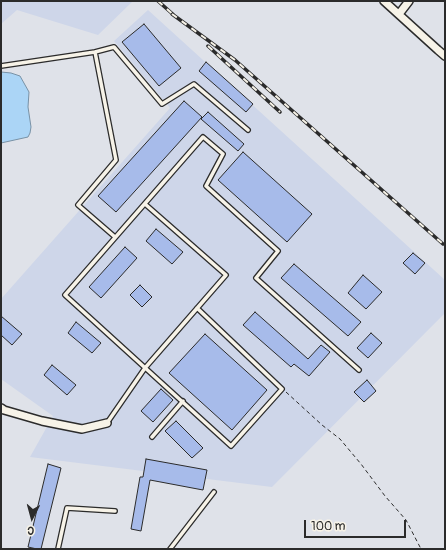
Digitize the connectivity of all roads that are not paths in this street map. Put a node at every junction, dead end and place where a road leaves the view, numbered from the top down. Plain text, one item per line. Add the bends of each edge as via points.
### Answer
1 (384, 1) edge
2 (409, 1) edge
3 (399, 14) junction
4 (95, 52) junction
5 (445, 56) edge
6 (1, 66) edge
7 (248, 130) dead end
8 (144, 204) junction
9 (115, 237) junction
10 (197, 308) junction
11 (145, 368) junction
12 (359, 370) dead end
13 (183, 401) junction
14 (1, 408) edge
15 (107, 423) joint
16 (152, 437) dead end
17 (214, 492) dead end
18 (115, 511) dead end
19 (58, 549) edge
20 (170, 549) edge

1 - 3 street
2 - 3 street
3 - 5 street
4 - 6 lane
4 - 7 lane via 114,47 162,104 194,84
4 - 9 lane via 116,160 78,205
8 - 9 lane
8 - 10 lane via 226,275
8 - 12 lane via 203,137 224,154 206,186 278,251 256,278
9 - 11 lane via 65,295
10 - 11 lane
10 - 13 lane via 282,389 231,446
11 - 13 lane
11 - 15 lane
13 - 16 lane
14 - 15 street via 42,421 82,429
17 - 20 lane
18 - 19 lane via 67,508

